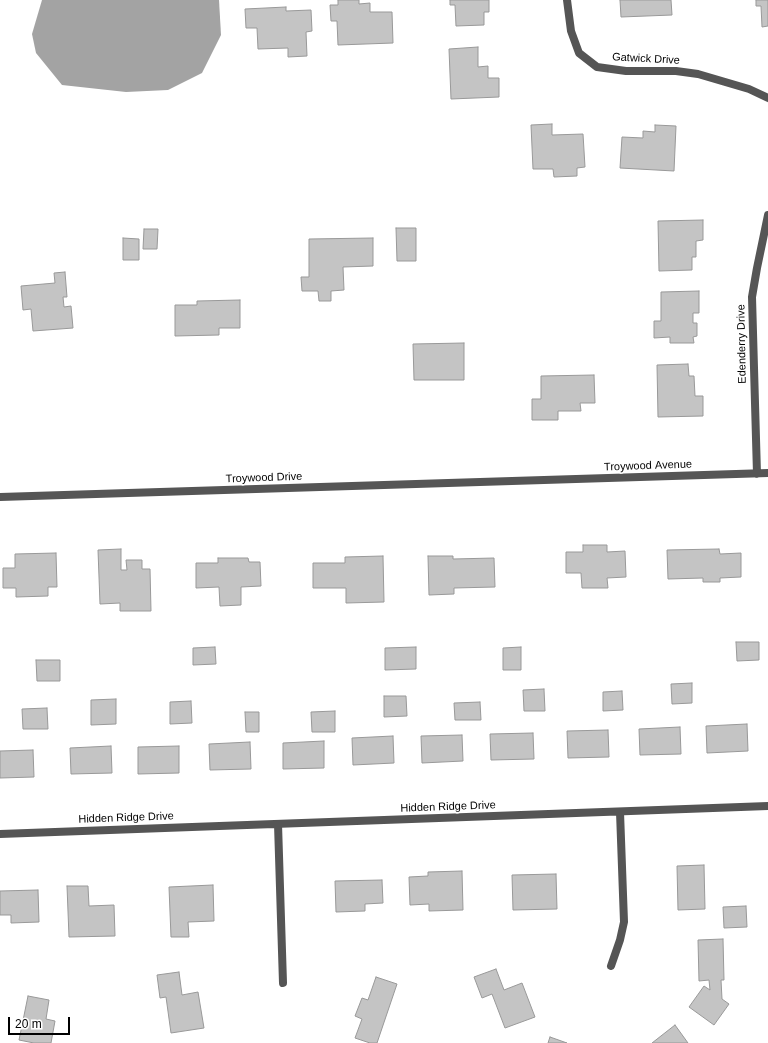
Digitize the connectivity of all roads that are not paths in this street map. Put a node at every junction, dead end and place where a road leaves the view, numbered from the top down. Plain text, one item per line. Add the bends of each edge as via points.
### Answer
1 (567, 0) edge
2 (768, 98) edge
3 (768, 215) edge
4 (768, 473) edge
5 (757, 474) junction
6 (529, 480) joint
7 (0, 497) edge
8 (768, 806) edge
9 (620, 812) junction
10 (278, 824) junction
11 (0, 834) edge
12 (611, 966) dead end
13 (284, 983) dead end

1 - 2 street, Gatwick Drive via 571,31 579,53 597,67 698,74 749,89
3 - 5 street, Edenderry Drive via 752,297
4 - 5 street, Troywood Avenue
5 - 6 street, Troywood Avenue
6 - 7 street, Troywood Drive
8 - 9 street, Hidden Ridge Drive
9 - 10 street, Hidden Ridge Drive
9 - 12 street via 624,922
10 - 11 street, Hidden Ridge Drive
10 - 13 street

